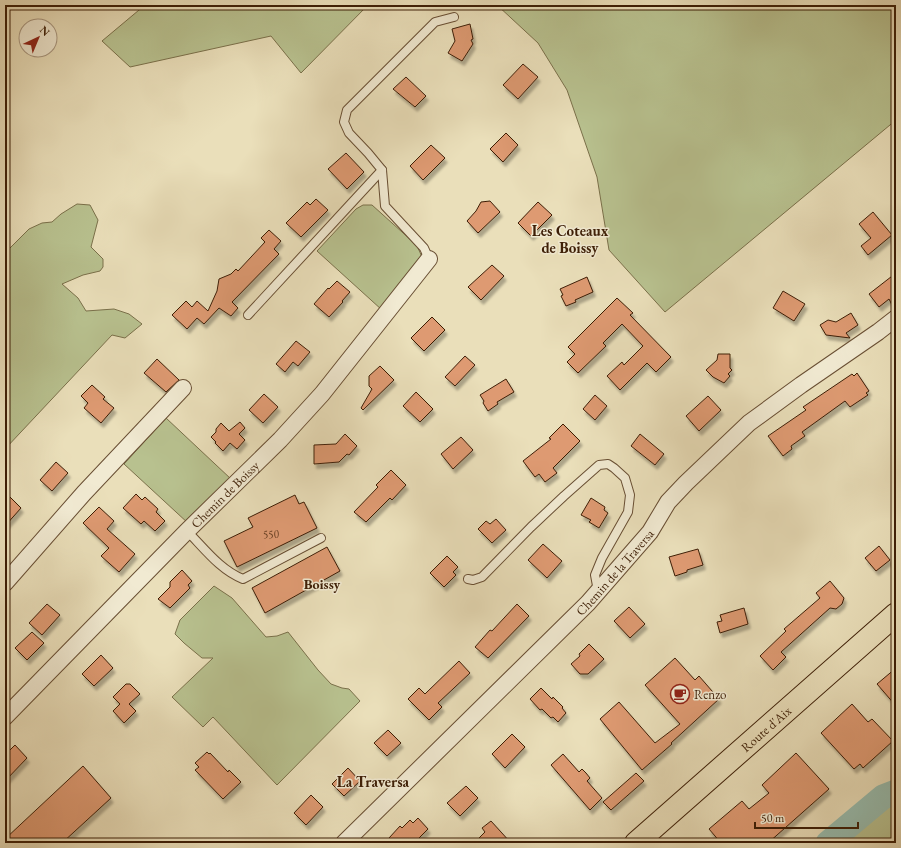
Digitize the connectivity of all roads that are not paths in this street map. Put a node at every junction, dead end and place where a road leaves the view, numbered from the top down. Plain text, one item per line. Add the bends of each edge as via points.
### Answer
1 (454, 18) dead end
2 (382, 170) junction
3 (429, 258) joint
4 (248, 315) dead end
5 (896, 318) edge
6 (183, 388) dead end
7 (187, 531) junction
8 (320, 538) dead end
9 (468, 579) dead end
10 (5, 583) edge
11 (598, 592) junction
12 (896, 614) edge
13 (5, 717) edge
14 (344, 843) edge
15 (636, 843) edge

1 - 2 lane via 436,22 347,110 344,122 349,133
2 - 3 lane via 385,206 424,248
2 - 4 lane
3 - 7 street, Chemin de Boissy via 322,394 280,440
5 - 11 street, Chemin de la Traversa via 749,423 668,502 650,532
6 - 10 street via 84,493
7 - 8 lane via 231,574 243,579
7 - 13 street, Chemin de Boissy
9 - 11 lane via 482,577 564,496 599,465 608,464 624,478 630,495 628,512 602,558 595,576
11 - 14 street, Chemin de la Traversa
12 - 15 main road, Route d'Aix

